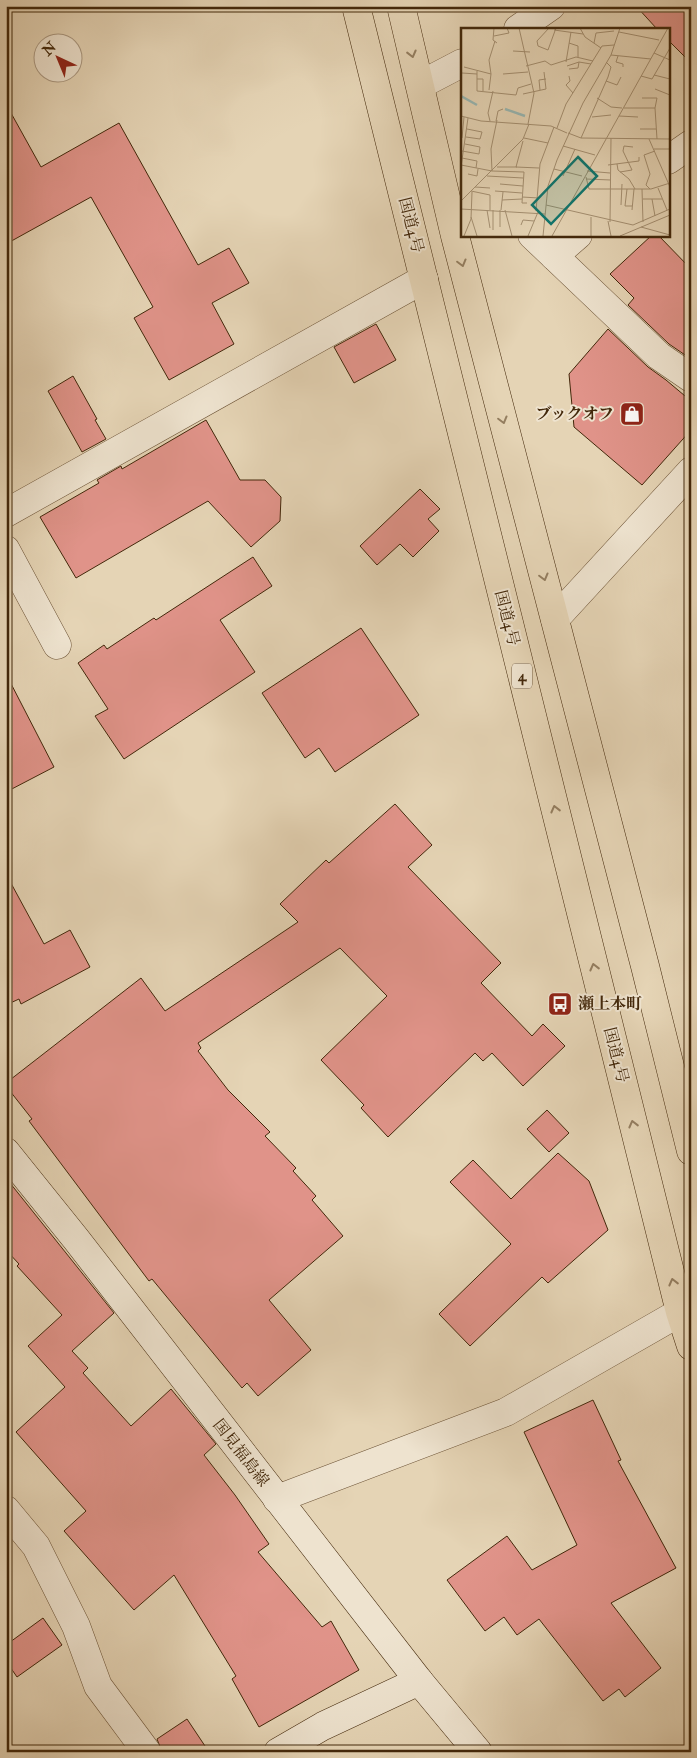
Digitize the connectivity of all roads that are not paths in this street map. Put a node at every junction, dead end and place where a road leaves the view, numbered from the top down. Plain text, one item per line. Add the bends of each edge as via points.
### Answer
1 (356, 6) edge
2 (401, 6) edge
3 (551, 6) edge
4 (519, 28) edge
5 (461, 64) edge
6 (420, 85) junction
7 (691, 144) edge
8 (670, 159) edge
9 (459, 235) edge
10 (533, 236) edge
11 (577, 236) edge
12 (554, 256) junction
13 (424, 279) junction
14 (691, 378) edge
15 (691, 471) edge
16 (6, 513) edge
17 (6, 550) edge
18 (555, 619) junction
19 (57, 645) dead end
20 (691, 1151) edge
21 (6, 1152) edge
22 (686, 1309) edge
23 (691, 1346) edge
24 (277, 1499) junction
25 (6, 1510) edge
26 (419, 1681) junction
27 (147, 1752) edge
28 (278, 1752) edge
29 (478, 1752) edge

1 - 13 highway, 国道4号 / 4
2 -> 6 highway
3 - 4 street
5 - 6 street
6 - 9 highway
7 - 8 street
9 -> 18 highway
10 - 12 street
11 - 12 street
12 - 14 street via 659,356
13 - 16 street
22 -> 13 highway, 国道4号 / 4
15 - 18 street
17 - 19 street
18 - 20 highway
21 - 24 street, 国見福島線
22 - 23 highway, 国道4号 / 4
22 - 24 street via 506,1412
24 - 26 street, 国見福島線
25 - 27 street via 36,1546 76,1626 98,1686
26 - 28 street via 323,1726
26 - 29 street, 国見福島線

